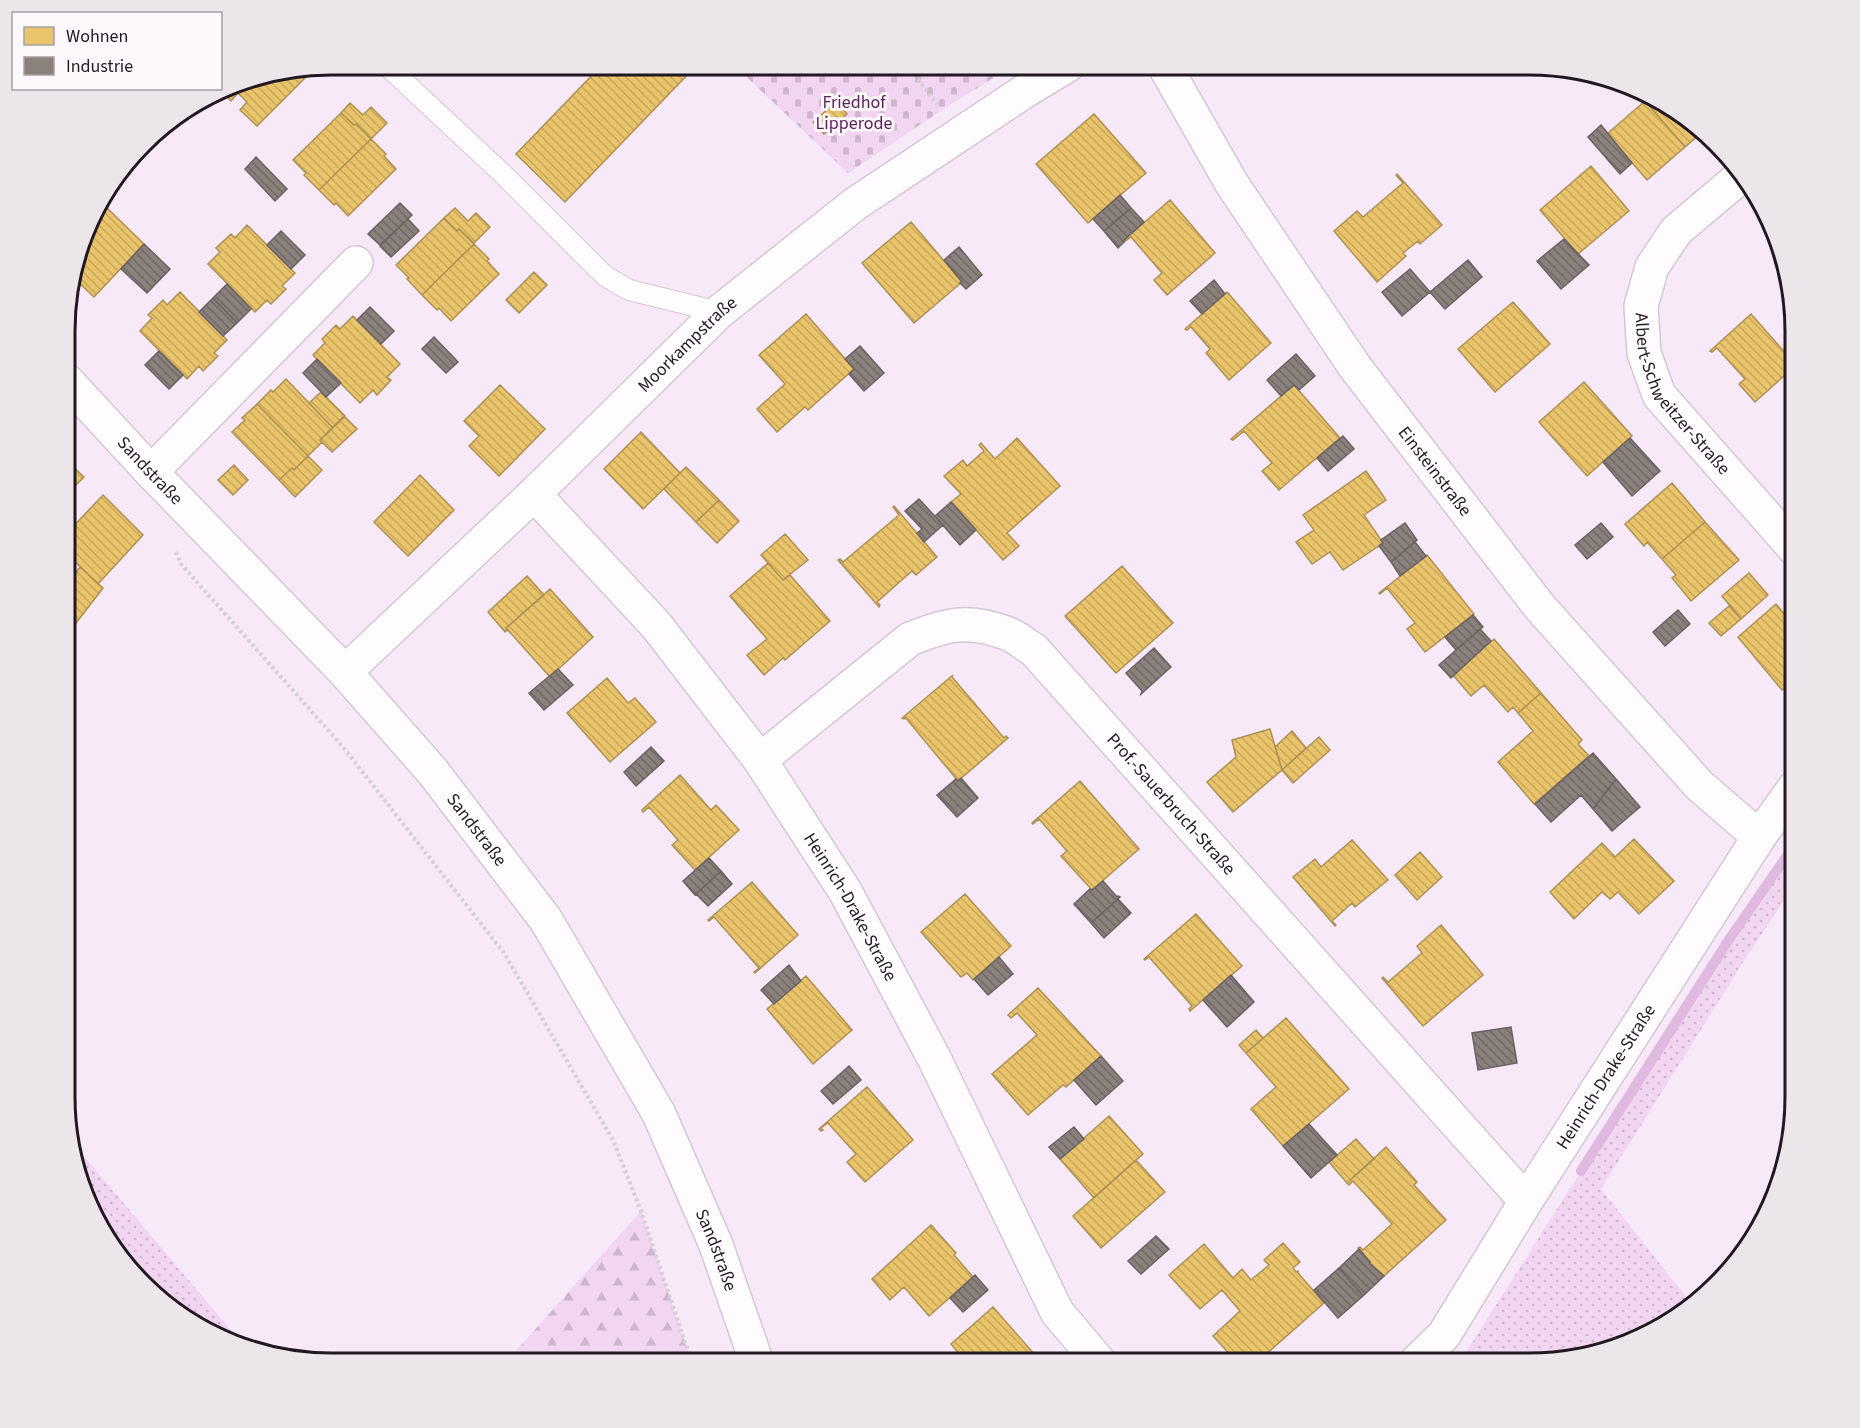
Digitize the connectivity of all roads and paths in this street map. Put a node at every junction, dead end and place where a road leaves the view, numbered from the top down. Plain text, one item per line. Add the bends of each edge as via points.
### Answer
1 (398, 75) edge
2 (915, 75) edge
3 (1051, 75) edge
4 (1170, 75) edge
5 (942, 110) dead end
6 (1736, 180) edge
7 (356, 263) dead end
8 (719, 312) junction
9 (75, 390) edge
10 (151, 472) junction
11 (534, 494) junction
12 (1785, 538) edge
13 (182, 564) dead end
14 (345, 672) junction
15 (760, 760) junction
16 (1785, 801) edge
17 (1759, 837) junction
18 (1526, 1201) junction
19 (689, 1353) edge
20 (754, 1353) edge
21 (1092, 1353) edge
22 (1426, 1353) edge

1 - 8 lane via 605,276 629,290
2 - 5 path
3 - 8 street, Moorkampstraße via 855,204
4 - 17 street, Einsteinstraße via 1232,184 1355,367 1539,606 1699,785
6 - 12 street, Albert-Schweitzer-Straße via 1676,231 1652,267 1641,306 1644,353 1659,395
7 - 10 street
8 - 11 street, Moorkampstraße
9 - 10 street, Sandstraße
10 - 14 street, Sandstraße
11 - 14 street, Moorkampstraße
11 - 15 street, Heinrich-Drake-Straße via 656,625
13 - 19 path via 343,747 504,953 613,1140
14 - 20 street, Sandstraße via 433,772 546,920 659,1114 716,1245
15 - 18 street, Prof.-Sauerbruch-Straße via 910,639 939,627 968,624 1008,633 1034,650
15 - 21 street, Heinrich-Drake-Straße via 845,891 934,1058 1057,1312
16 - 17 street, Heinrich-Drake-Straße
17 - 18 street, Heinrich-Drake-Straße
18 - 22 street, Heinrich-Drake-Straße via 1444,1335

